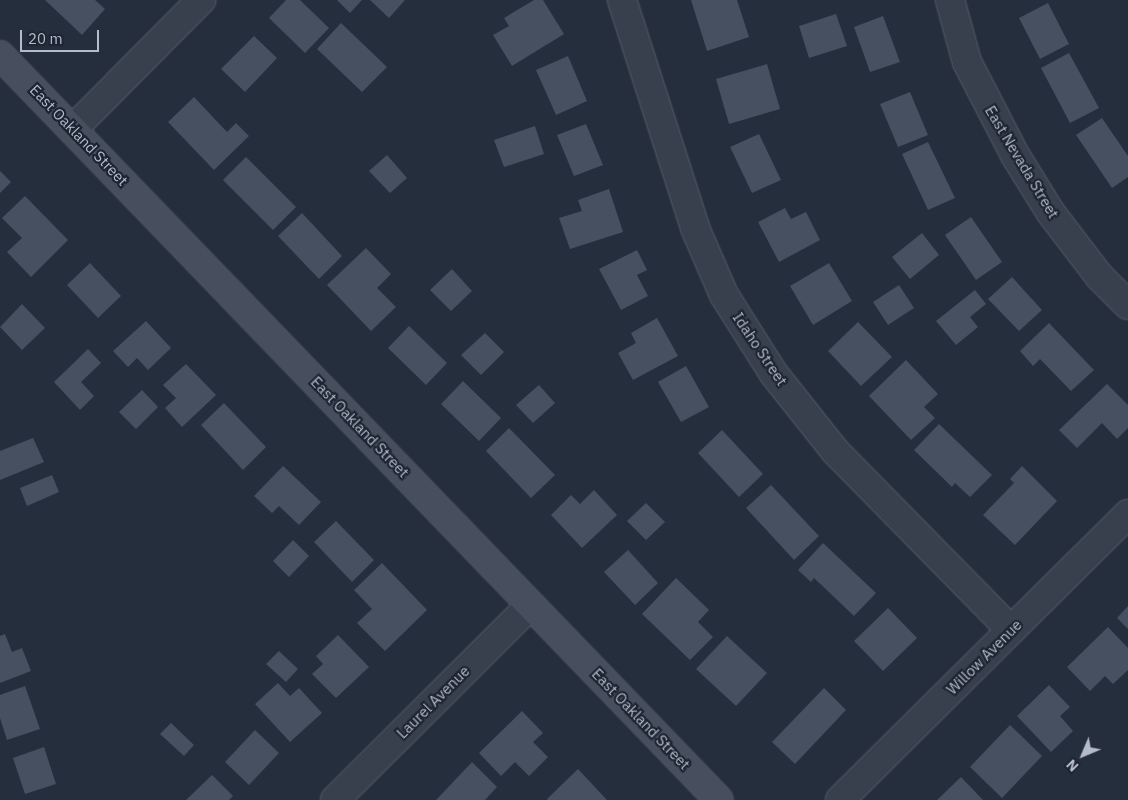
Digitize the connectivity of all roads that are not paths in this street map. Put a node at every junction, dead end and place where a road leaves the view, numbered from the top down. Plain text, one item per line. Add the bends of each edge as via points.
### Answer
1 (201, 0) edge
2 (622, 0) edge
3 (950, 0) edge
4 (0, 55) edge
5 (73, 129) junction
6 (1128, 305) edge
7 (1128, 514) edge
8 (532, 605) junction
9 (1011, 630) junction
10 (335, 800) edge
11 (719, 800) edge
12 (840, 800) edge

1 - 5 street
2 - 9 street, Idaho Street via 695,228 724,295 774,374 836,451
3 - 6 street, East Nevada Street via 967,62 1015,155 1051,213 1099,276
4 - 5 street, East Oakland Street
5 - 8 street, East Oakland Street
7 - 9 street, Willow Avenue
8 - 10 street, Laurel Avenue
8 - 11 street, East Oakland Street
9 - 12 street, Willow Avenue

